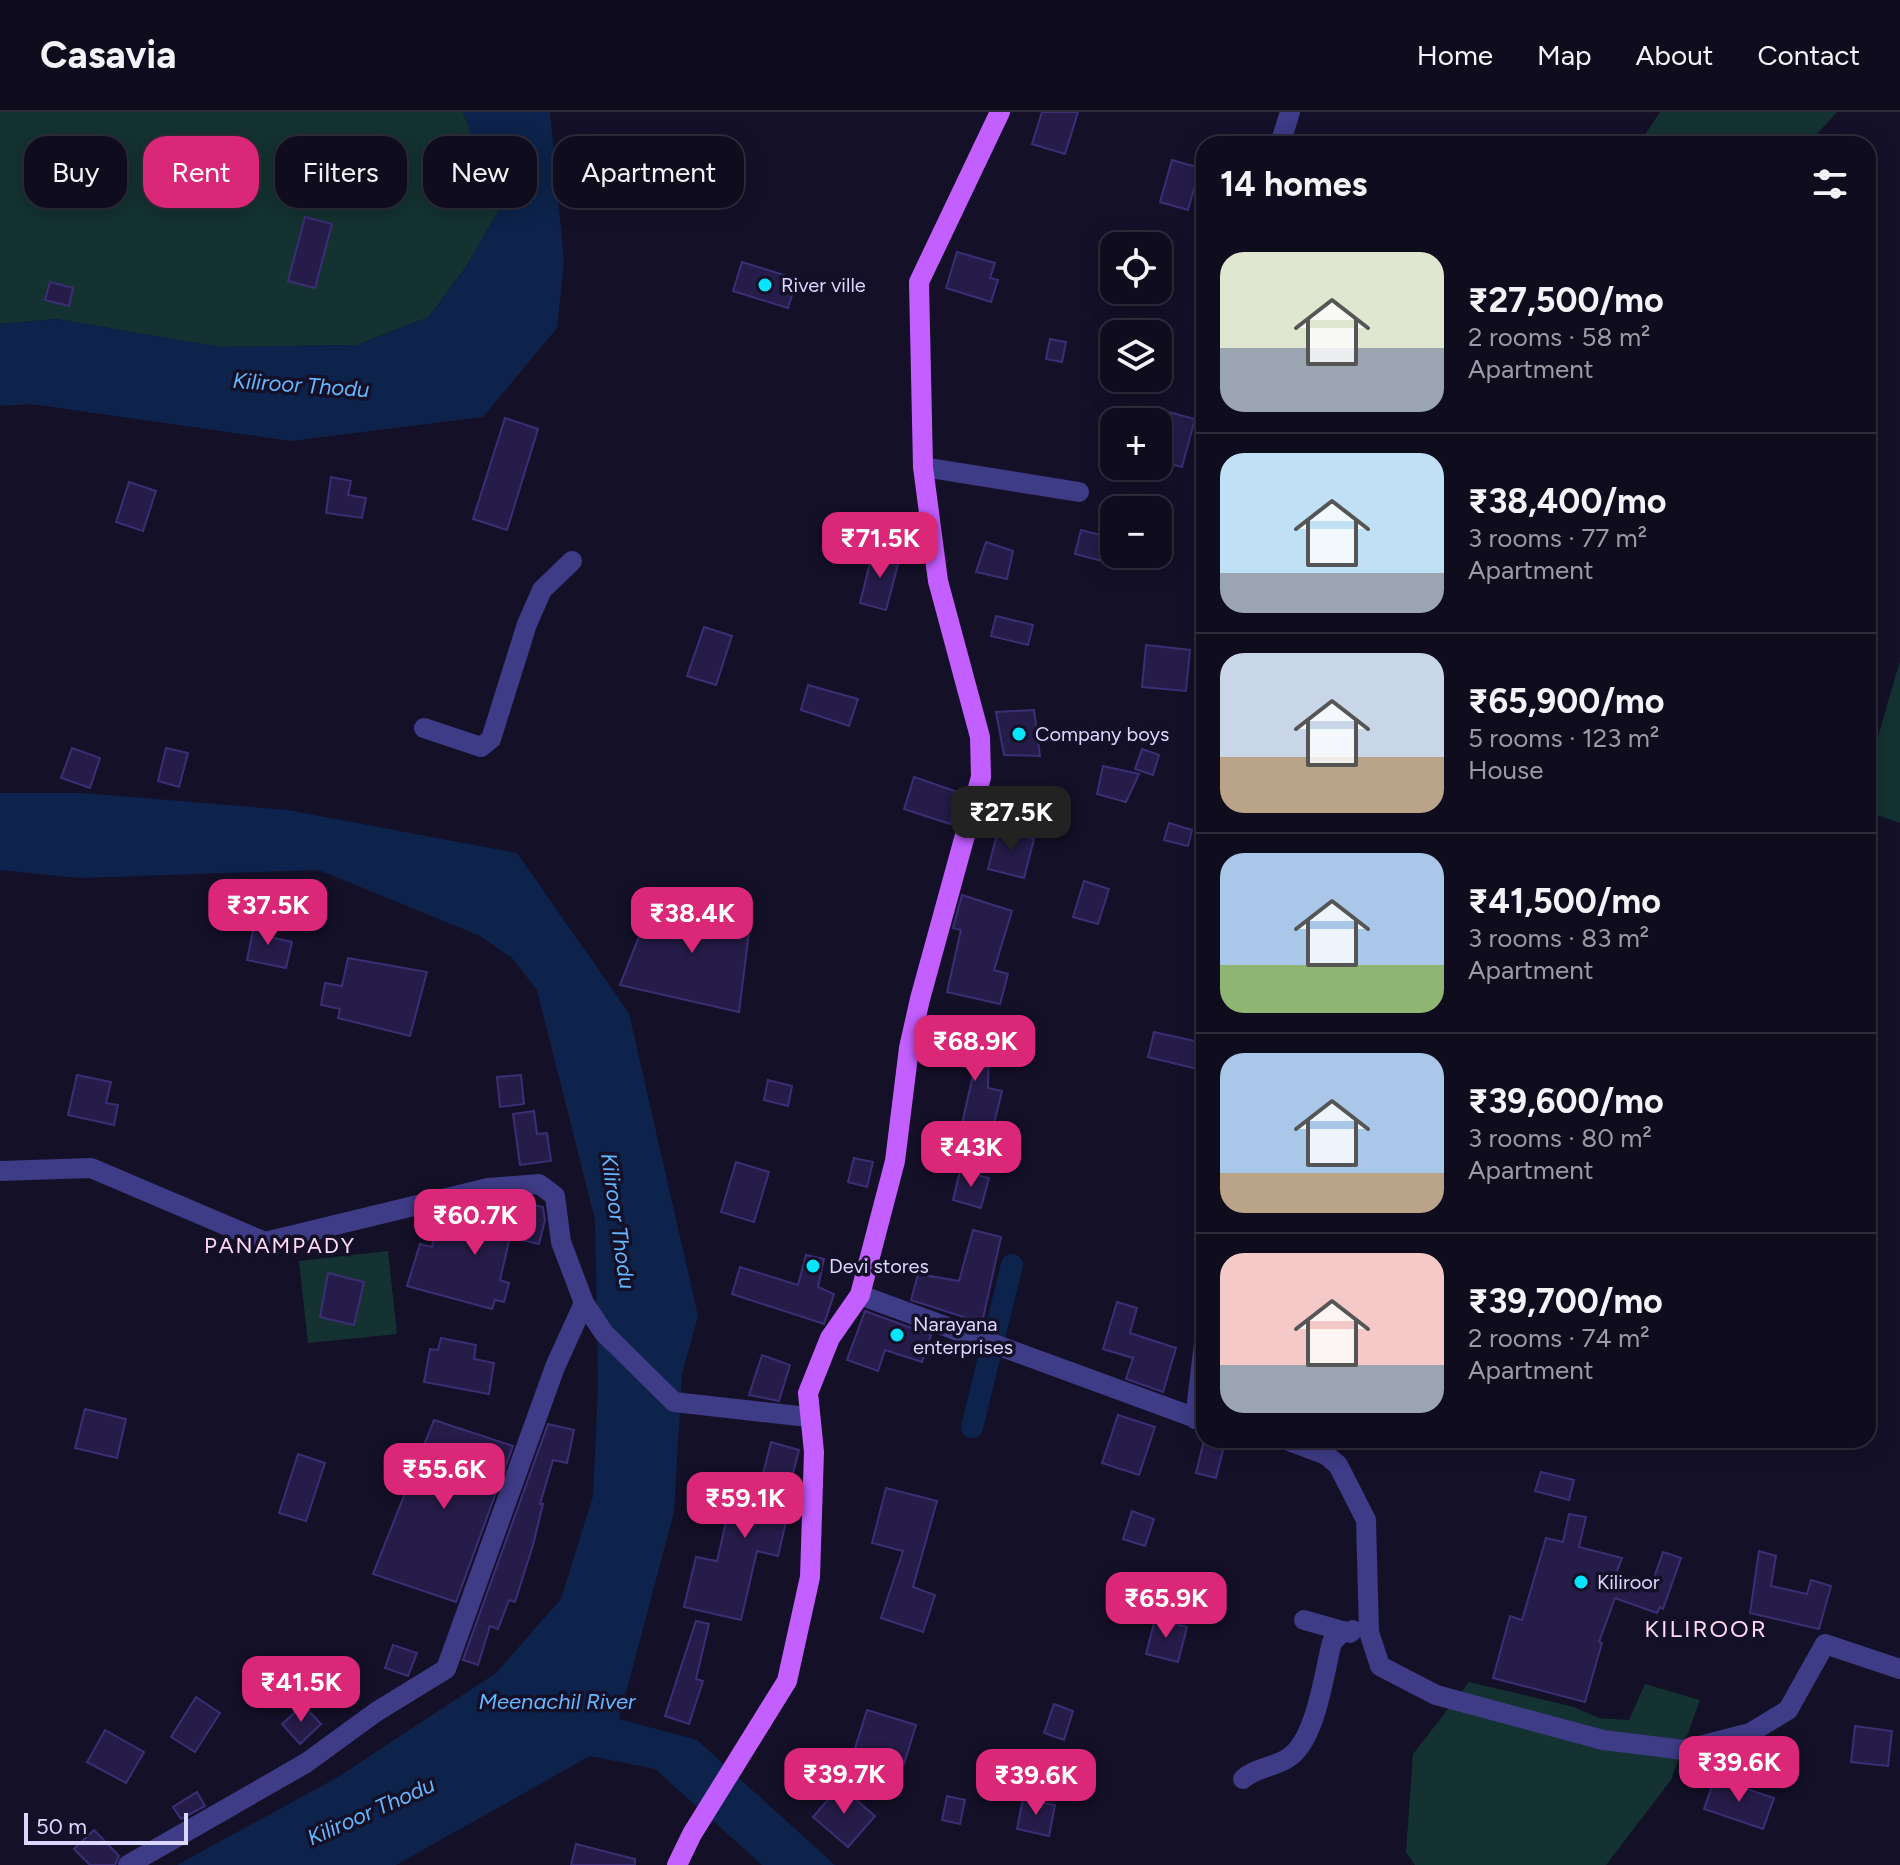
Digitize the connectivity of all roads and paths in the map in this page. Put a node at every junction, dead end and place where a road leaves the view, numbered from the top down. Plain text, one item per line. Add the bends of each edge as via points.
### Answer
1 (1000, 112) edge
2 (1290, 112) edge
3 (1282, 136) edge
4 (923, 467) junction
5 (1079, 492) dead end
6 (572, 561) dead end
7 (424, 728) dead end
8 (0, 1171) edge
9 (860, 1295) junction
10 (588, 1309) junction
11 (808, 1417) junction
12 (1196, 1418) edge
13 (1307, 1448) edge
14 (1368, 1617) junction
15 (1304, 1620) dead end
16 (1344, 1631) junction
17 (1900, 1669) edge
18 (1243, 1779) dead end
19 (128, 1865) edge
20 (677, 1865) edge

1 - 4 main road via 919,282
2 - 3 street
4 - 5 street
4 - 9 main road via 938,581 980,737 981,777 920,999 895,1161
6 - 7 street via 542,590 491,739 481,747
8 - 10 street via 91,1168 265,1242 488,1188 539,1184 555,1196 561,1242
9 - 11 main road via 830,1338 808,1393
9 - 12 street
10 - 11 street via 604,1333 674,1402
10 - 19 street via 555,1367 446,1669 306,1763
11 - 20 main road via 814,1452 810,1577 787,1681
13 - 14 street via 1326,1455 1347,1477 1366,1520
14 - 16 street via 1350,1633
14 - 17 street via 1380,1666 1436,1695 1603,1740 1684,1750 1750,1733 1788,1710 1825,1644
15 - 16 street
16 - 18 street via 1332,1642 1304,1742 1291,1757

